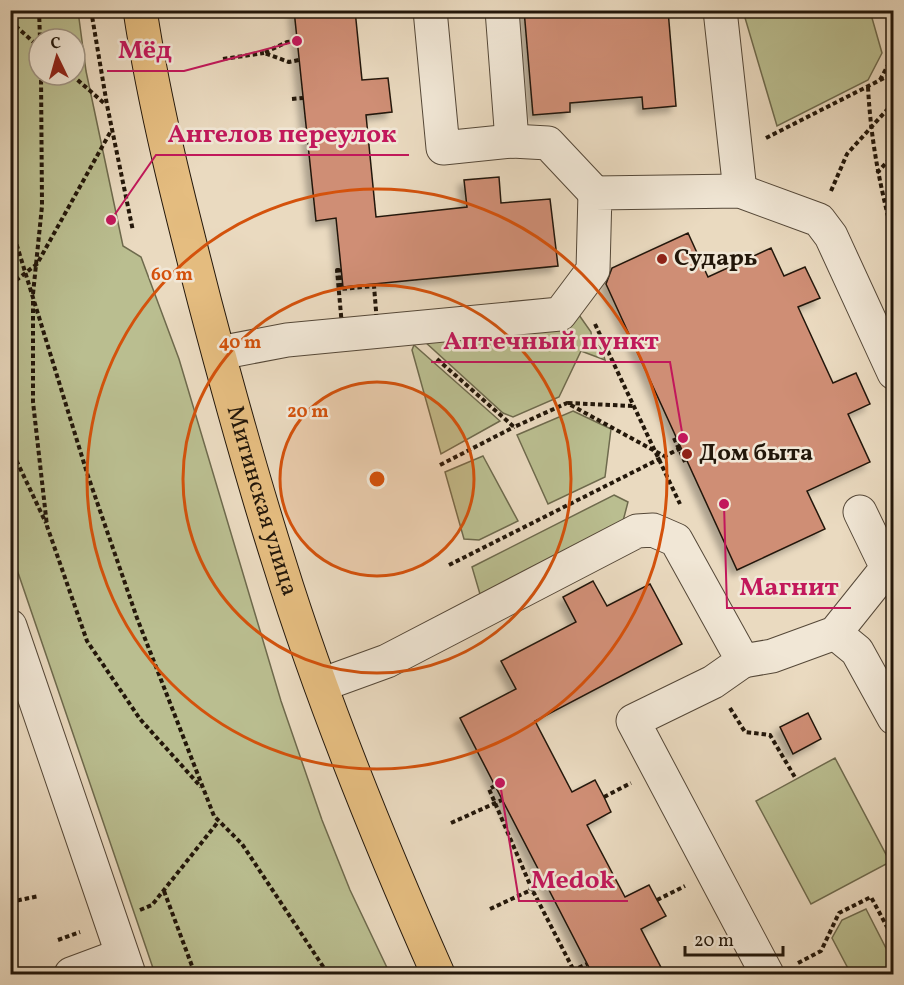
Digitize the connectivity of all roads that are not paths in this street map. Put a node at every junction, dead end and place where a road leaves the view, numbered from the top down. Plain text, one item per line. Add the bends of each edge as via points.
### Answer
1 (140, 10) edge
2 (430, 10) edge
3 (502, 10) edge
4 (720, 10) edge
5 (512, 141) junction
6 (740, 191) junction
7 (595, 192) junction
8 (219, 353) junction
9 (894, 373) edge
10 (861, 512) dead end
11 (10, 626) edge
12 (835, 633) junction
13 (743, 661) junction
14 (321, 686) junction
15 (894, 718) edge
16 (126, 965) edge
17 (781, 970) edge
18 (71, 975) edge
19 (438, 975) edge

1 - 8 main road, Митинская улица via 171,171
2 - 5 street via 443,148
3 - 5 street
4 - 6 street
5 - 7 street via 548,143
6 - 7 street
6 - 9 street via 819,220 831,236
7 - 8 street via 592,270 560,314 287,340
8 - 14 main road, Митинская улица via 279,563
10 - 12 street via 887,568
11 - 16 street
12 - 13 street via 772,656
12 - 15 street via 857,651
13 - 14 street via 676,540 653,530 637,531 387,661
13 - 17 street via 633,722
14 - 19 main road, Митинская улица via 396,880
16 - 18 street

